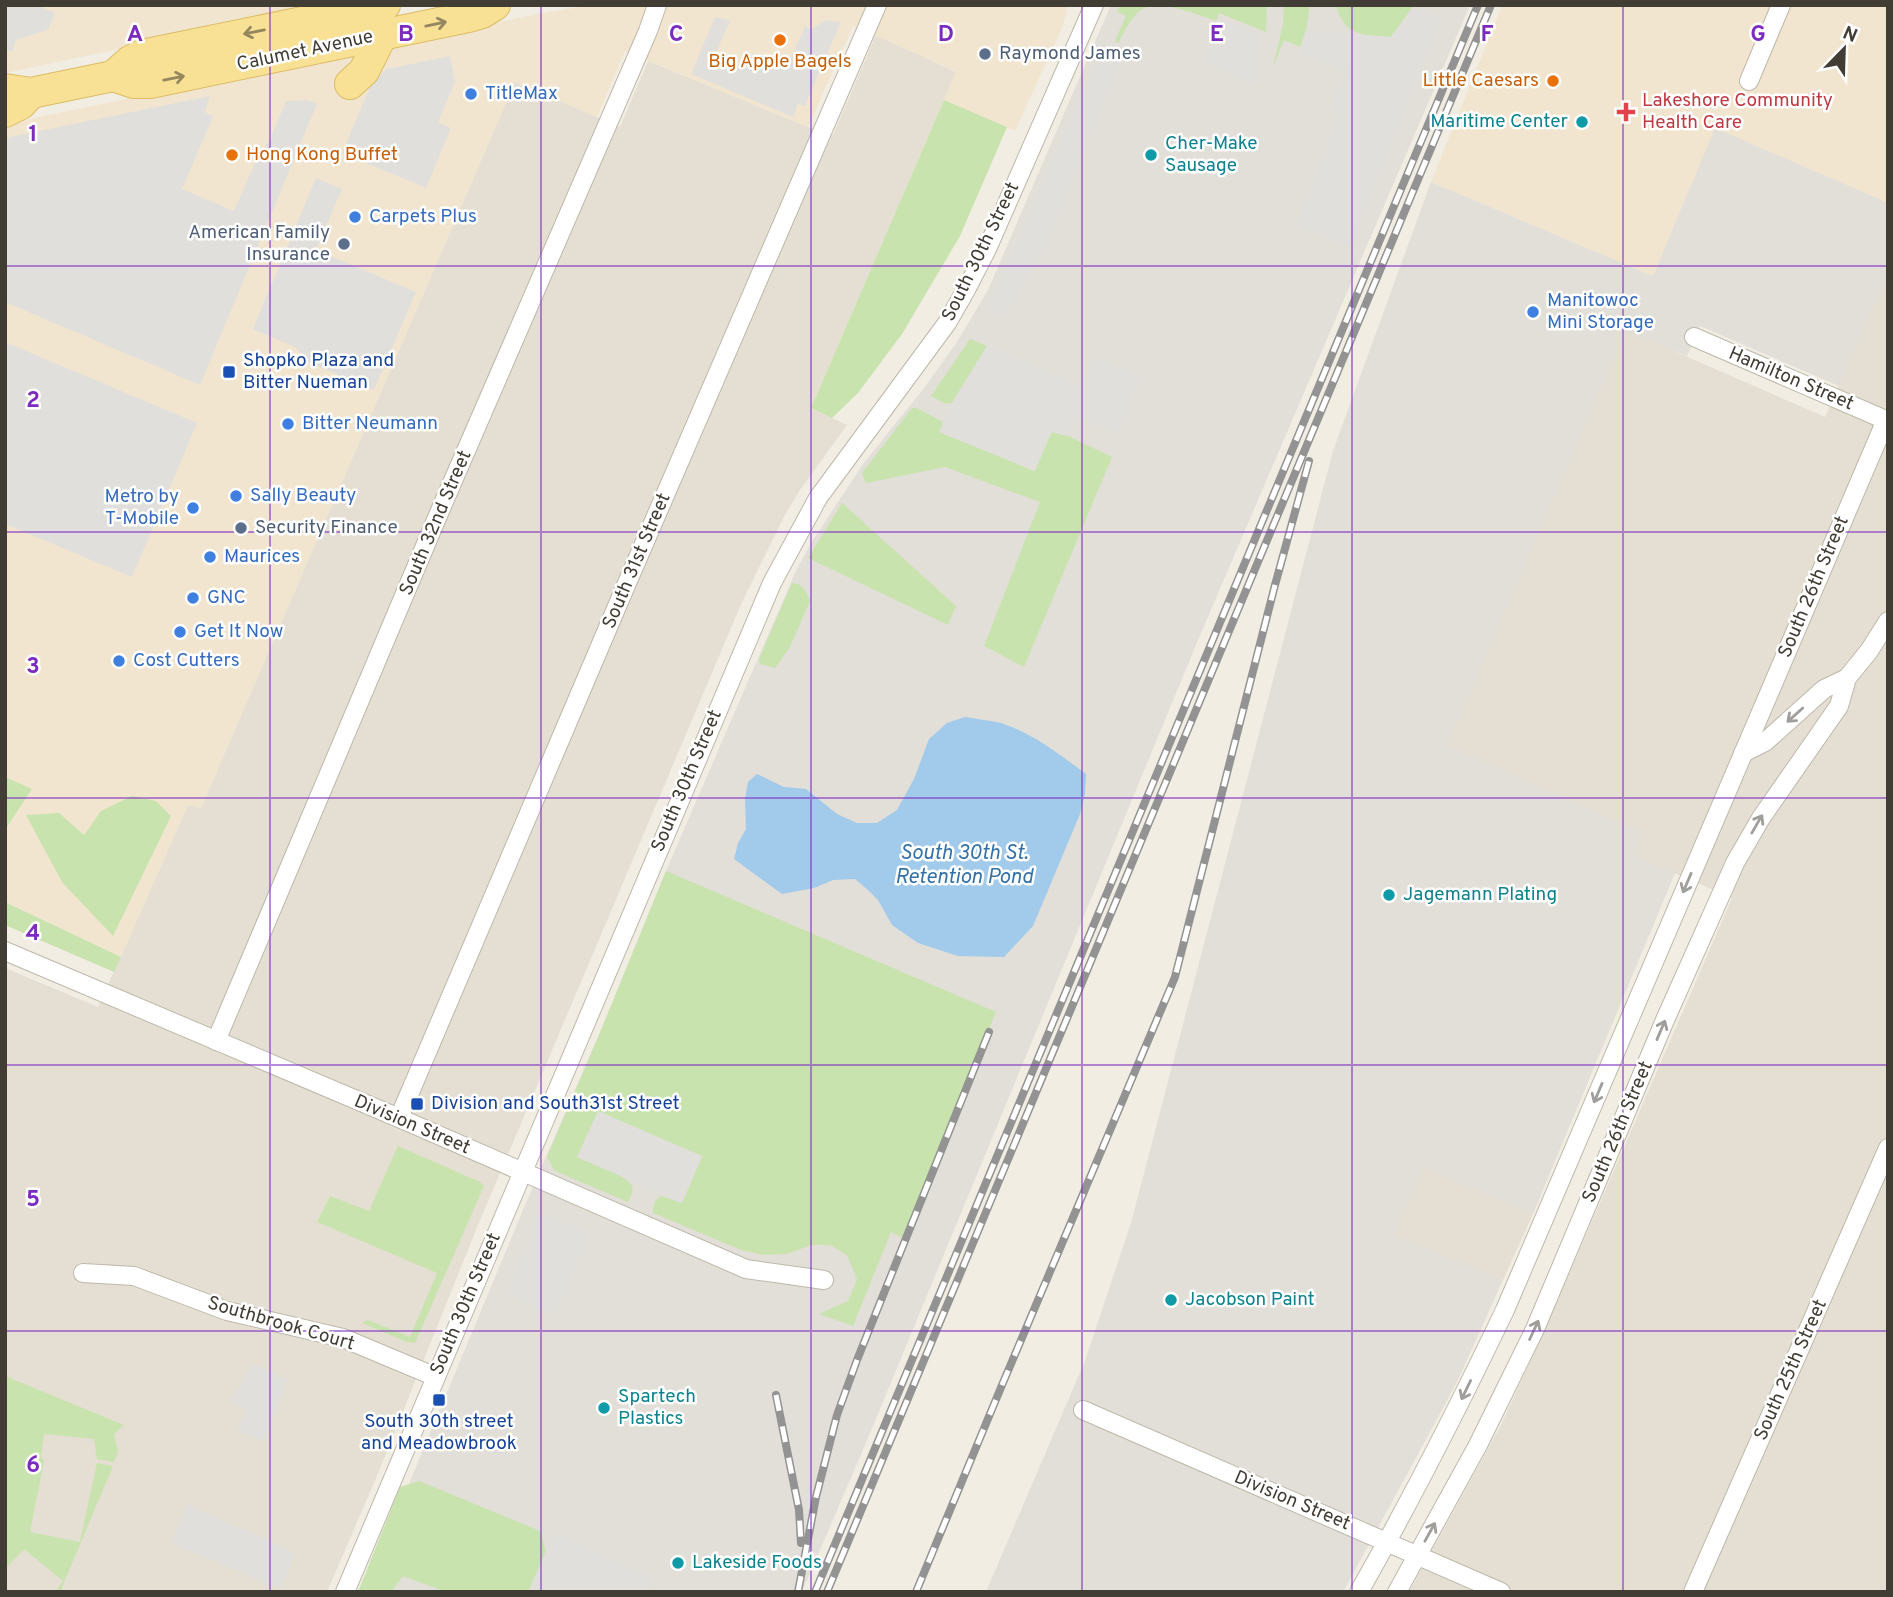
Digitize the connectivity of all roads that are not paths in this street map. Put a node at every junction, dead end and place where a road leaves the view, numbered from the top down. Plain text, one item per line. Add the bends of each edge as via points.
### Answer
1 (385, 5) edge
2 (495, 5) edge
3 (657, 5) edge
4 (877, 5) edge
5 (1094, 5) edge
6 (1781, 5) edge
7 (333, 31) junction
8 (382, 36) junction
9 (1749, 81) dead end
10 (350, 84) dead end
11 (18, 91) edge
12 (5, 112) edge
13 (1694, 337) dead end
14 (1887, 421) edge
15 (1888, 621) edge
16 (1847, 678) junction
17 (1742, 753) junction
18 (5, 951) edge
19 (216, 1041) junction
20 (398, 1118) junction
21 (1888, 1148) edge
22 (521, 1171) junction
23 (83, 1273) dead end
24 (824, 1280) dead end
25 (436, 1377) junction
26 (1083, 1410) dead end
27 (1387, 1542) junction
28 (1417, 1556) junction
29 (345, 1592) edge
30 (1359, 1592) edge
31 (1397, 1592) edge
32 (1501, 1592) edge
33 (1693, 1592) edge

1 - 7 main road, Calumet Avenue
8 -> 2 main road, Calumet Avenue via 468,17
3 - 19 street, South 32nd Street
4 - 20 street, South 31st Street
5 - 22 street, South 30th Street via 967,288 947,323 818,498 772,583
6 - 9 street
7 - 8 main road, Calumet Avenue
7 - 11 main road, Calumet Avenue via 142,55 113,76
8 - 10 main road via 364,71
11 - 12 main road, Calumet Avenue via 21,104
13 - 14 street, Hamilton Street
14 - 17 street, South 26th Street
15 - 16 street, South 26th Street
16 -> 17 street, South 26th Street via 1824,689 1765,742
28 -> 16 street, South 26th Street via 1535,1329 1735,863 1839,706
17 -> 27 street, South 26th Street via 1505,1310
18 - 19 street, Division Street
19 - 20 street, Division Street
20 - 22 street, Division Street
21 - 33 street, South 25th Street
22 - 24 street, Division Street via 746,1269
22 - 25 street, South 30th Street
23 - 25 street, Southbrook Court via 134,1276 227,1311 343,1338
25 - 29 street, South 30th Street
26 - 27 street, Division Street
27 - 28 street, Division Street
27 - 30 street, South 26th Street
28 - 31 street, South 26th Street
28 - 32 street, Division Street

